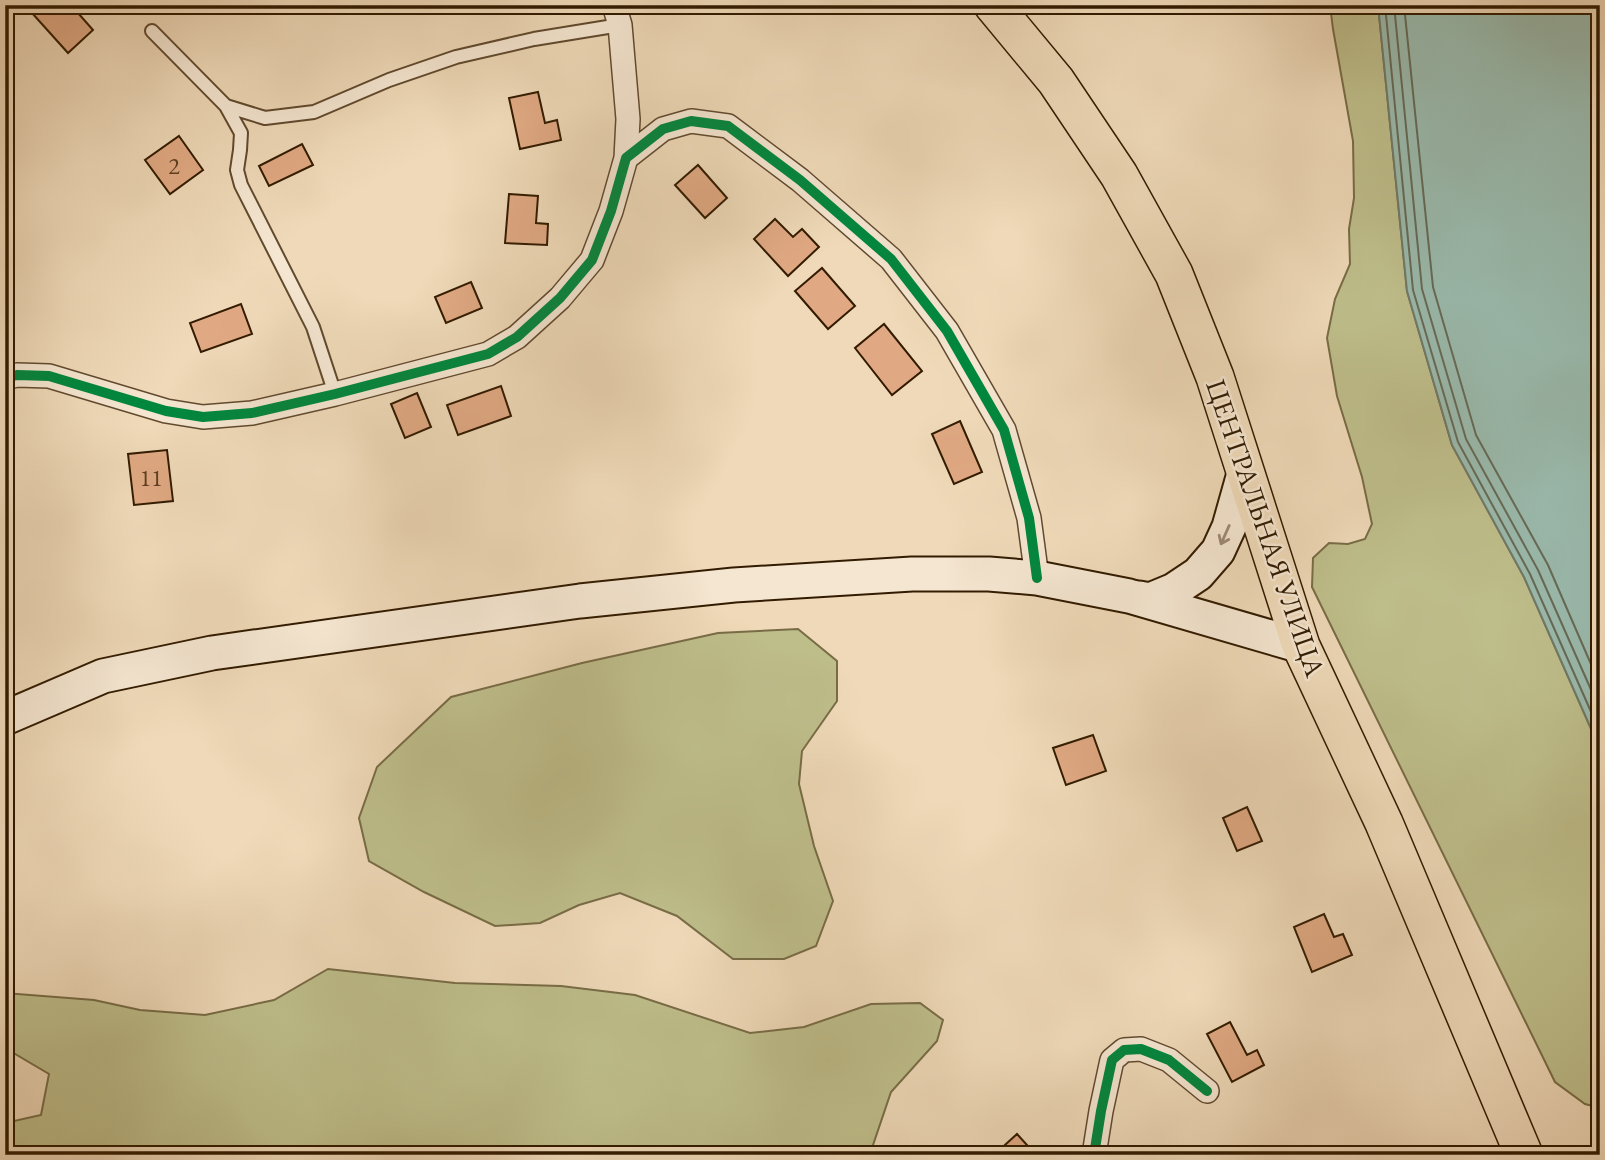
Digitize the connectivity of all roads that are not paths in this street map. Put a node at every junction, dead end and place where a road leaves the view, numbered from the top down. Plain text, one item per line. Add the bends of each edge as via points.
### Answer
1 (993, 5) edge
2 (617, 15) edge
3 (152, 32) dead end
4 (226, 106) junction
5 (626, 158) junction
6 (5, 378) edge
7 (335, 394) junction
8 (1245, 470) junction
9 (1037, 578) junction
10 (1129, 596) junction
11 (1301, 646) junction
12 (5, 718) edge
13 (1207, 1091) dead end
14 (1094, 1155) edge
15 (1524, 1155) edge

1 - 8 main road, ЦЕНТРАЛЬНАЯ УЛИЦА via 1056,81 1119,175 1174,274
2 - 4 lane via 456,57 314,112 265,118
2 - 5 street via 628,119
3 - 4 lane
4 - 7 lane via 241,133 240,185 313,327
5 - 7 street via 592,260 517,337 488,354
5 - 9 street via 663,129 691,121 728,126 800,180 891,259 947,331 1004,430 1030,518
6 - 7 street via 49,376 166,411 203,417 252,413
8 -> 10 main road via 1229,527 1218,551 1198,574 1150,600
8 - 11 main road, ЦЕНТРАЛЬНАЯ УЛИЦА
9 - 10 main road
9 - 12 main road via 912,574 734,584 580,601 212,653 103,676
10 - 11 main road
11 - 15 main road, ЦЕНТРАЛЬНАЯ УЛИЦА via 1384,823
13 - 14 street via 1169,1060 1141,1049 1124,1050 1112,1060

